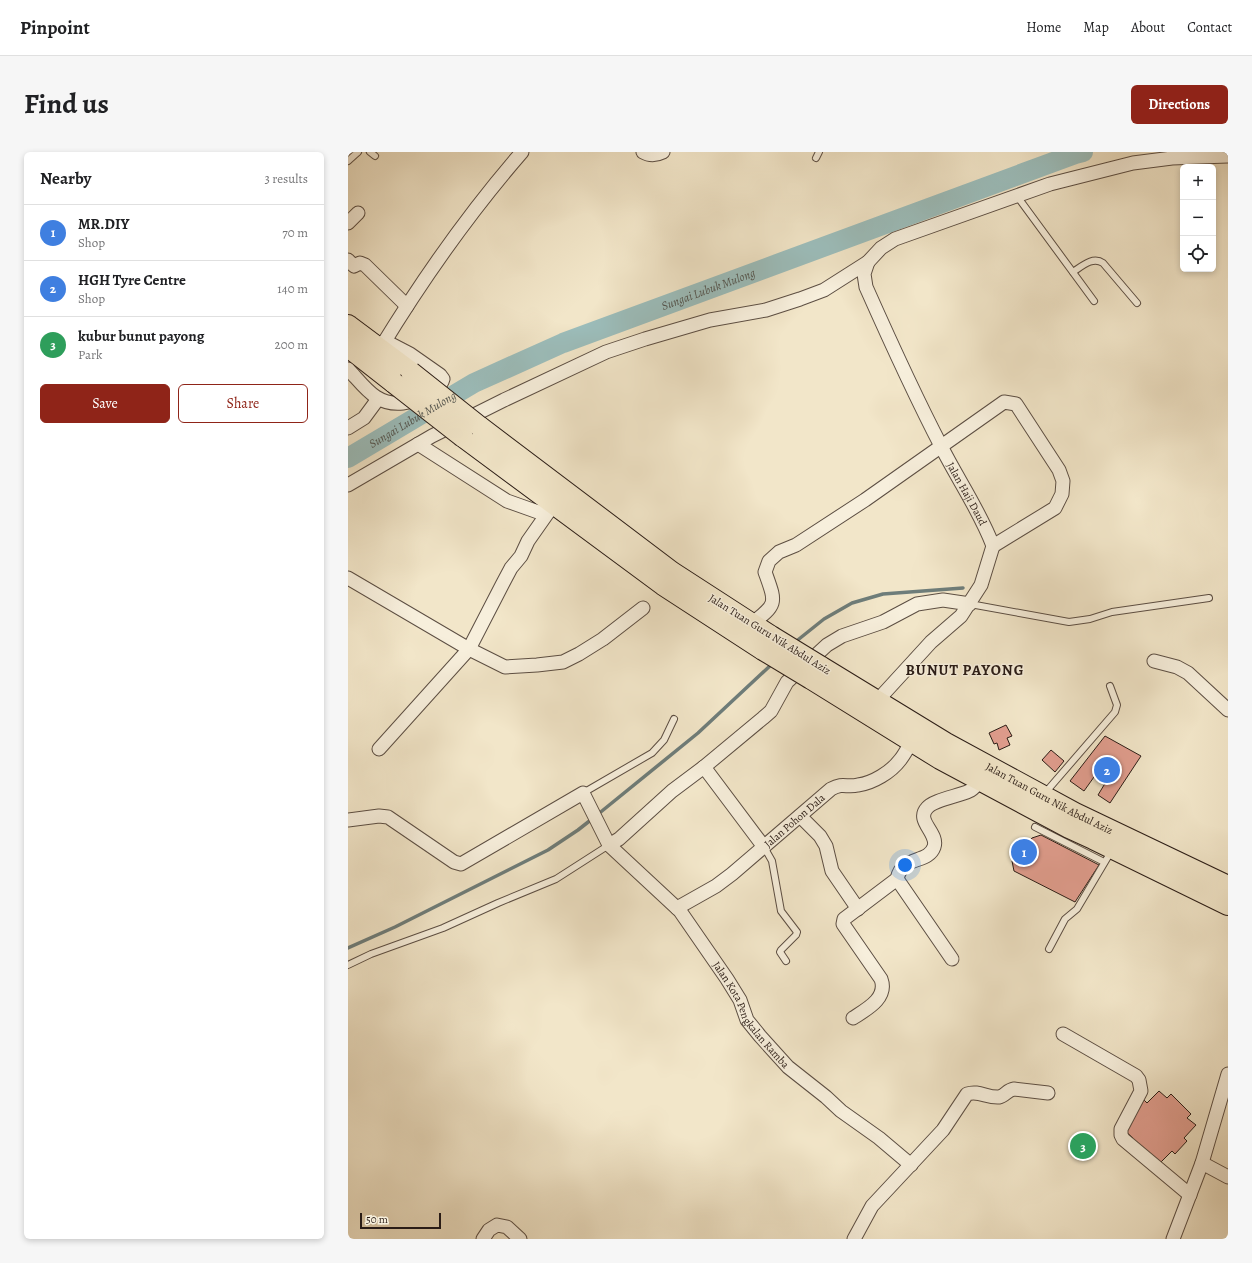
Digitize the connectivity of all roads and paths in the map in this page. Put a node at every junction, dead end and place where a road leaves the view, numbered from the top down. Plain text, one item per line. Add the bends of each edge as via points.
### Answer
1 (358, 152) edge
2 (522, 152) edge
3 (643, 152) edge
4 (663, 152) edge
5 (819, 152) edge
6 (1228, 156) edge
7 (816, 158) dead end
8 (348, 161) edge
9 (1017, 196) junction
10 (358, 214) dead end
11 (348, 223) edge
12 (348, 260) edge
13 (868, 262) junction
14 (1073, 272) junction
15 (1094, 301) dead end
16 (1137, 302) dead end
17 (407, 306) junction
18 (348, 326) edge
19 (383, 345) junction
20 (348, 347) edge
21 (348, 369) edge
22 (378, 399) junction
23 (348, 428) edge
24 (418, 444) junction
25 (941, 447) junction
26 (348, 485) edge
27 (552, 508) junction
28 (993, 546) junction
29 (348, 578) edge
30 (1209, 598) dead end
31 (970, 604) junction
32 (643, 608) dead end
33 (751, 624) junction
34 (767, 643) junction
35 (469, 648) junction
36 (1154, 661) dead end
37 (815, 673) junction
38 (1110, 686) dead end
39 (877, 701) junction
40 (1228, 710) edge
41 (674, 719) dead end
42 (912, 741) junction
43 (379, 749) dead end
44 (704, 767) junction
45 (980, 780) junction
46 (583, 793) junction
47 (1043, 796) junction
48 (800, 816) junction
49 (1085, 817) junction
50 (348, 820) edge
51 (1035, 827) dead end
52 (1093, 839) junction
53 (609, 845) junction
54 (764, 847) junction
55 (1108, 855) junction
56 (897, 879) junction
57 (1228, 886) edge
58 (1228, 905) edge
59 (676, 908) junction
60 (858, 909) junction
61 (1049, 949) dead end
62 (952, 959) dead end
63 (786, 961) dead end
64 (348, 965) edge
65 (853, 1018) dead end
66 (1063, 1034) dead end
67 (1228, 1074) edge
68 (1048, 1093) dead end
69 (1202, 1163) junction
70 (912, 1165) junction
71 (1228, 1178) edge
72 (1190, 1195) junction
73 (483, 1239) edge
74 (520, 1239) edge
75 (854, 1239) edge
76 (1173, 1239) edge

1 - 8 lane
2 - 17 street via 491,188
3 - 4 street via 657,155
5 - 7 lane
6 - 9 street via 1172,158 1133,163 1050,184
9 - 13 street via 895,239 881,248
9 - 14 lane
10 - 11 street
12 - 17 street via 354,266 360,263 365,265
13 - 24 street via 824,290 800,299 766,310 710,320 606,352
13 - 25 street, Jalan Haji Daud via 864,274 866,287 905,375
14 - 15 lane
14 - 16 lane via 1092,260 1099,260
17 - 19 street
18 - 19 main road, Jalan Tuan Guru Nik Abdul Aziz
19 - 22 street via 410,354 443,379 442,384 430,393 411,402 389,404
19 - 33 main road, Jalan Tuan Guru Nik Abdul Aziz, bridge via 411,372 479,426 672,572
20 - 27 main road, Jalan Tuan Guru Nik Abdul Aziz, bridge
21 - 22 street
22 - 23 street via 364,418
24 - 26 street
24 - 27 street via 507,501 538,512
25 - 28 street, Jalan Haji Daud via 981,518
25 - 28 street via 1004,402 1010,402 1016,404 1059,470 1063,481 1062,494 1056,508
25 - 33 street via 865,500 796,545 779,552 769,561 765,572 773,602 768,611
27 - 34 main road, Jalan Tuan Guru Nik Abdul Aziz via 663,586
27 - 35 street via 505,579
28 - 31 street via 981,585
29 - 35 street
30 - 31 lane via 1112,612 1069,622
31 - 39 street
31 - 44 street via 943,600 917,604 883,622 842,636 827,645 787,682 771,711
32 - 35 street via 603,639 563,662 505,667
33 - 34 main road, Jalan Tuan Guru Nik Abdul Aziz
34 - 37 main road, Jalan Tuan Guru Nik Abdul Aziz, bridge
35 - 43 street
36 - 40 street via 1188,673
37 - 39 main road, Jalan Tuan Guru Nik Abdul Aziz
37 - 42 main road, Jalan Tuan Guru Nik Abdul Aziz
38 - 47 lane via 1116,706 1115,712
39 - 47 main road, Jalan Tuan Guru Nik Abdul Aziz via 946,743
41 - 46 lane via 664,740 652,753
42 - 45 main road, Jalan Tuan Guru Nik Abdul Aziz
42 - 48 street, Jalan Pohon Dala via 890,770 860,785 839,785 831,789
44 - 53 street
44 - 54 street
45 - 52 main road, Jalan Tuan Guru Nik Abdul Aziz
45 - 56 street via 970,791 926,808 924,821 935,839 934,847 928,855 904,865
46 - 50 street via 461,864 454,862 388,817
46 - 53 street, Jalan Kota Pengkalan Ramba
47 - 49 main road, Jalan Tuan Guru Nik Abdul Aziz
48 - 54 street, Jalan Pohon Dala
48 - 60 street via 820,836 826,846 832,871
49 - 52 main road via 1082,823 1084,829
49 - 57 main road, Jalan Tuan Guru Nik Abdul Aziz
51 - 55 lane
52 - 55 main road, Jalan Tuan Guru Nik Abdul Aziz
53 - 59 street, Jalan Kota Pengkalan Ramba
53 - 64 lane via 556,879 443,928
54 - 59 street, Jalan Pohon Dala via 716,886
54 - 63 lane via 772,861 782,911 798,932 780,952
55 - 58 main road, Jalan Tuan Guru Nik Abdul Aziz
55 - 61 lane via 1077,909 1065,919
56 - 60 street
56 - 62 street
59 - 70 street, Jalan Kota Pengkalan Ramba via 728,979 740,1000 747,1020 788,1067
60 - 65 street via 846,917 843,924 883,985 873,1005
66 - 72 street via 1136,1076 1141,1091 1121,1129 1121,1135
67 - 69 street
68 - 70 street via 1010,1090 998,1097 973,1092 966,1094 943,1130
69 - 71 street
69 - 72 street
70 - 75 street via 872,1206
72 - 76 street
73 - 74 street via 489,1230 497,1225 507,1227

